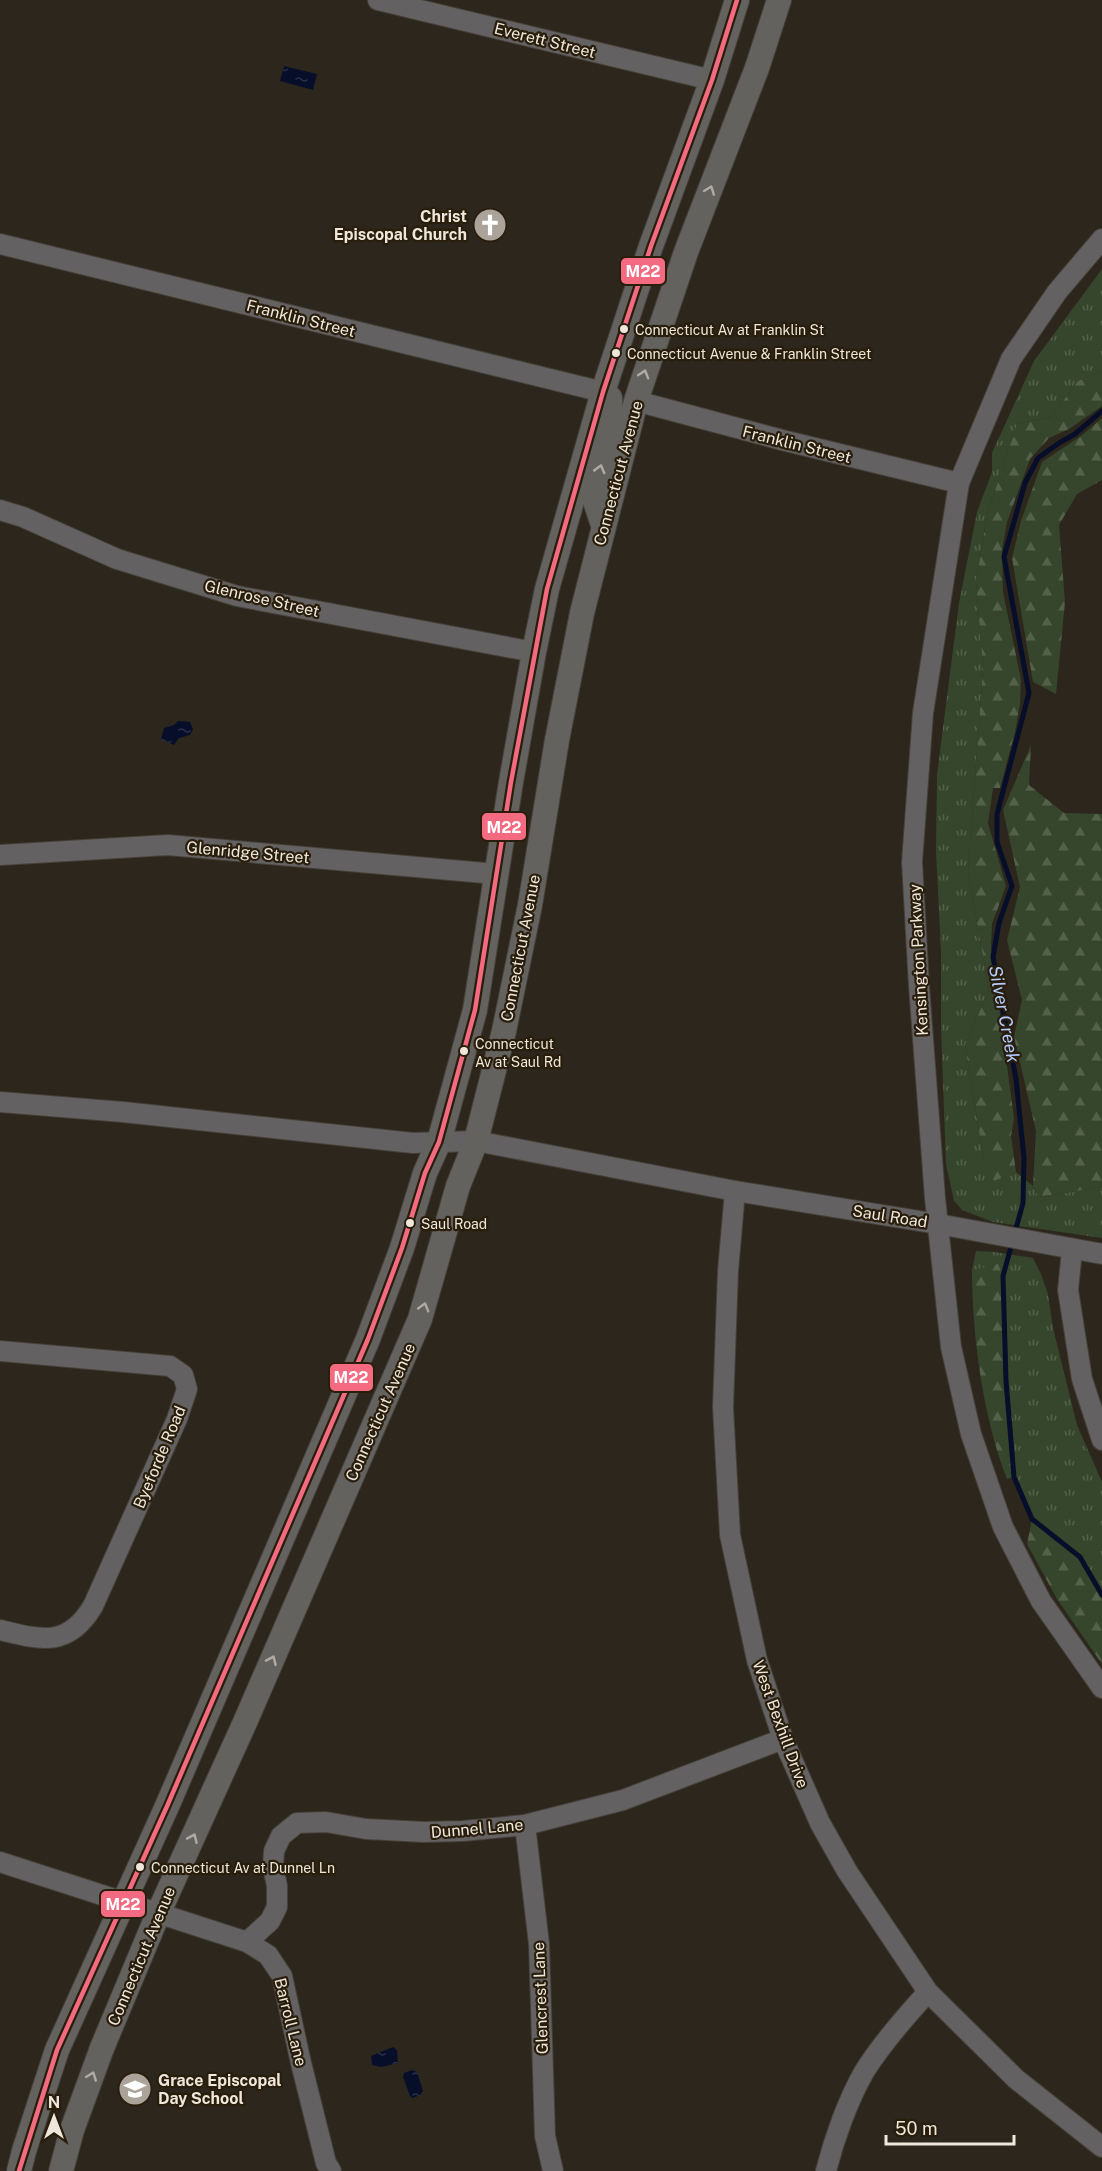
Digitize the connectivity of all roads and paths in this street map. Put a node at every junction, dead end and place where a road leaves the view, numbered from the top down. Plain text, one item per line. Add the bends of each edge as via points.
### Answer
1 (378, 0) edge
2 (737, 0) edge
3 (779, 0) edge
4 (712, 80) junction
5 (1102, 239) edge
6 (0, 244) edge
7 (634, 298) junction
8 (603, 392) junction
9 (636, 401) junction
10 (959, 483) junction
11 (0, 510) edge
12 (603, 525) junction
13 (534, 652) junction
14 (0, 855) edge
15 (496, 874) junction
16 (0, 1102) edge
17 (476, 1141) junction
18 (439, 1142) junction
19 (735, 1191) junction
20 (938, 1224) junction
21 (1072, 1250) junction
22 (1102, 1254) edge
23 (0, 1351) edge
24 (1102, 1440) edge
25 (0, 1630) edge
26 (1102, 1688) edge
27 (783, 1739) junction
28 (525, 1825) junction
29 (0, 1862) edge
30 (123, 1903) junction
31 (158, 1914) junction
32 (247, 1942) junction
33 (928, 1992) junction
34 (1102, 2147) edge
35 (19, 2171) edge
36 (61, 2171) edge
37 (331, 2171) edge
38 (554, 2171) edge
39 (826, 2171) edge

1 - 4 street, Everett Street
2 - 4 main road, Connecticut Avenue
9 -> 3 main road, Connecticut Avenue
4 - 7 main road, Connecticut Avenue
5 - 10 street, Kensington Parkway via 1057,292 1011,359
6 - 8 street, Franklin Street
7 - 8 main road, Connecticut Avenue
7 - 9 main road via 638,316 622,367 621,384 626,395
12 -> 8 main road via 593,495 611,426 610,398
8 - 13 main road, Connecticut Avenue via 547,589
9 - 10 street, Franklin Street
9 - 12 main road, Connecticut Avenue
10 - 20 street, Kensington Parkway via 922,713 912,862
11 - 13 street, Glenrose Street via 117,559 237,596
12 - 17 main road, Connecticut Avenue via 570,672 530,905
13 - 15 main road, Connecticut Avenue
14 - 15 street, Glenridge Street via 168,845
15 - 18 main road, Connecticut Avenue via 475,1010
16 - 18 street, Saul Road via 413,1143
17 - 18 street, Saul Road
17 - 19 street, Saul Road
31 -> 17 main road, Connecticut Avenue via 420,1319
18 - 30 main road, Connecticut Avenue via 368,1339
19 - 20 street, Saul Road
19 - 27 street, West Bexhill Drive via 723,1407 730,1535 757,1660
20 - 21 street, Saul Road
20 - 26 street, Kensington Parkway via 951,1347 971,1434 1003,1527 1041,1601
21 - 22 street, Saul Road
21 - 24 street via 1068,1290 1082,1379
23 - 25 street, Byeforde Road via 170,1366 183,1375 187,1389 85,1620 66,1635 38,1639
27 - 28 street, Dunnel Lane via 622,1800
27 - 33 street, West Bexhill Drive via 836,1852
28 - 32 street, Dunnel Lane via 424,1833 326,1822 297,1823 281,1836 274,1851 277,1907 270,1921
28 - 38 street, Glencrest Lane via 539,1944 545,2136
29 - 30 street
30 - 31 street, Barroll Lane
30 - 35 main road, Connecticut Avenue via 57,2050
31 - 32 street, Barroll Lane
36 -> 31 main road, Connecticut Avenue via 102,2048
32 - 37 street, Barroll Lane via 268,1955 282,1976
33 - 34 street, West Bexhill Drive via 1016,2079
33 - 39 street via 899,2023 864,2072

